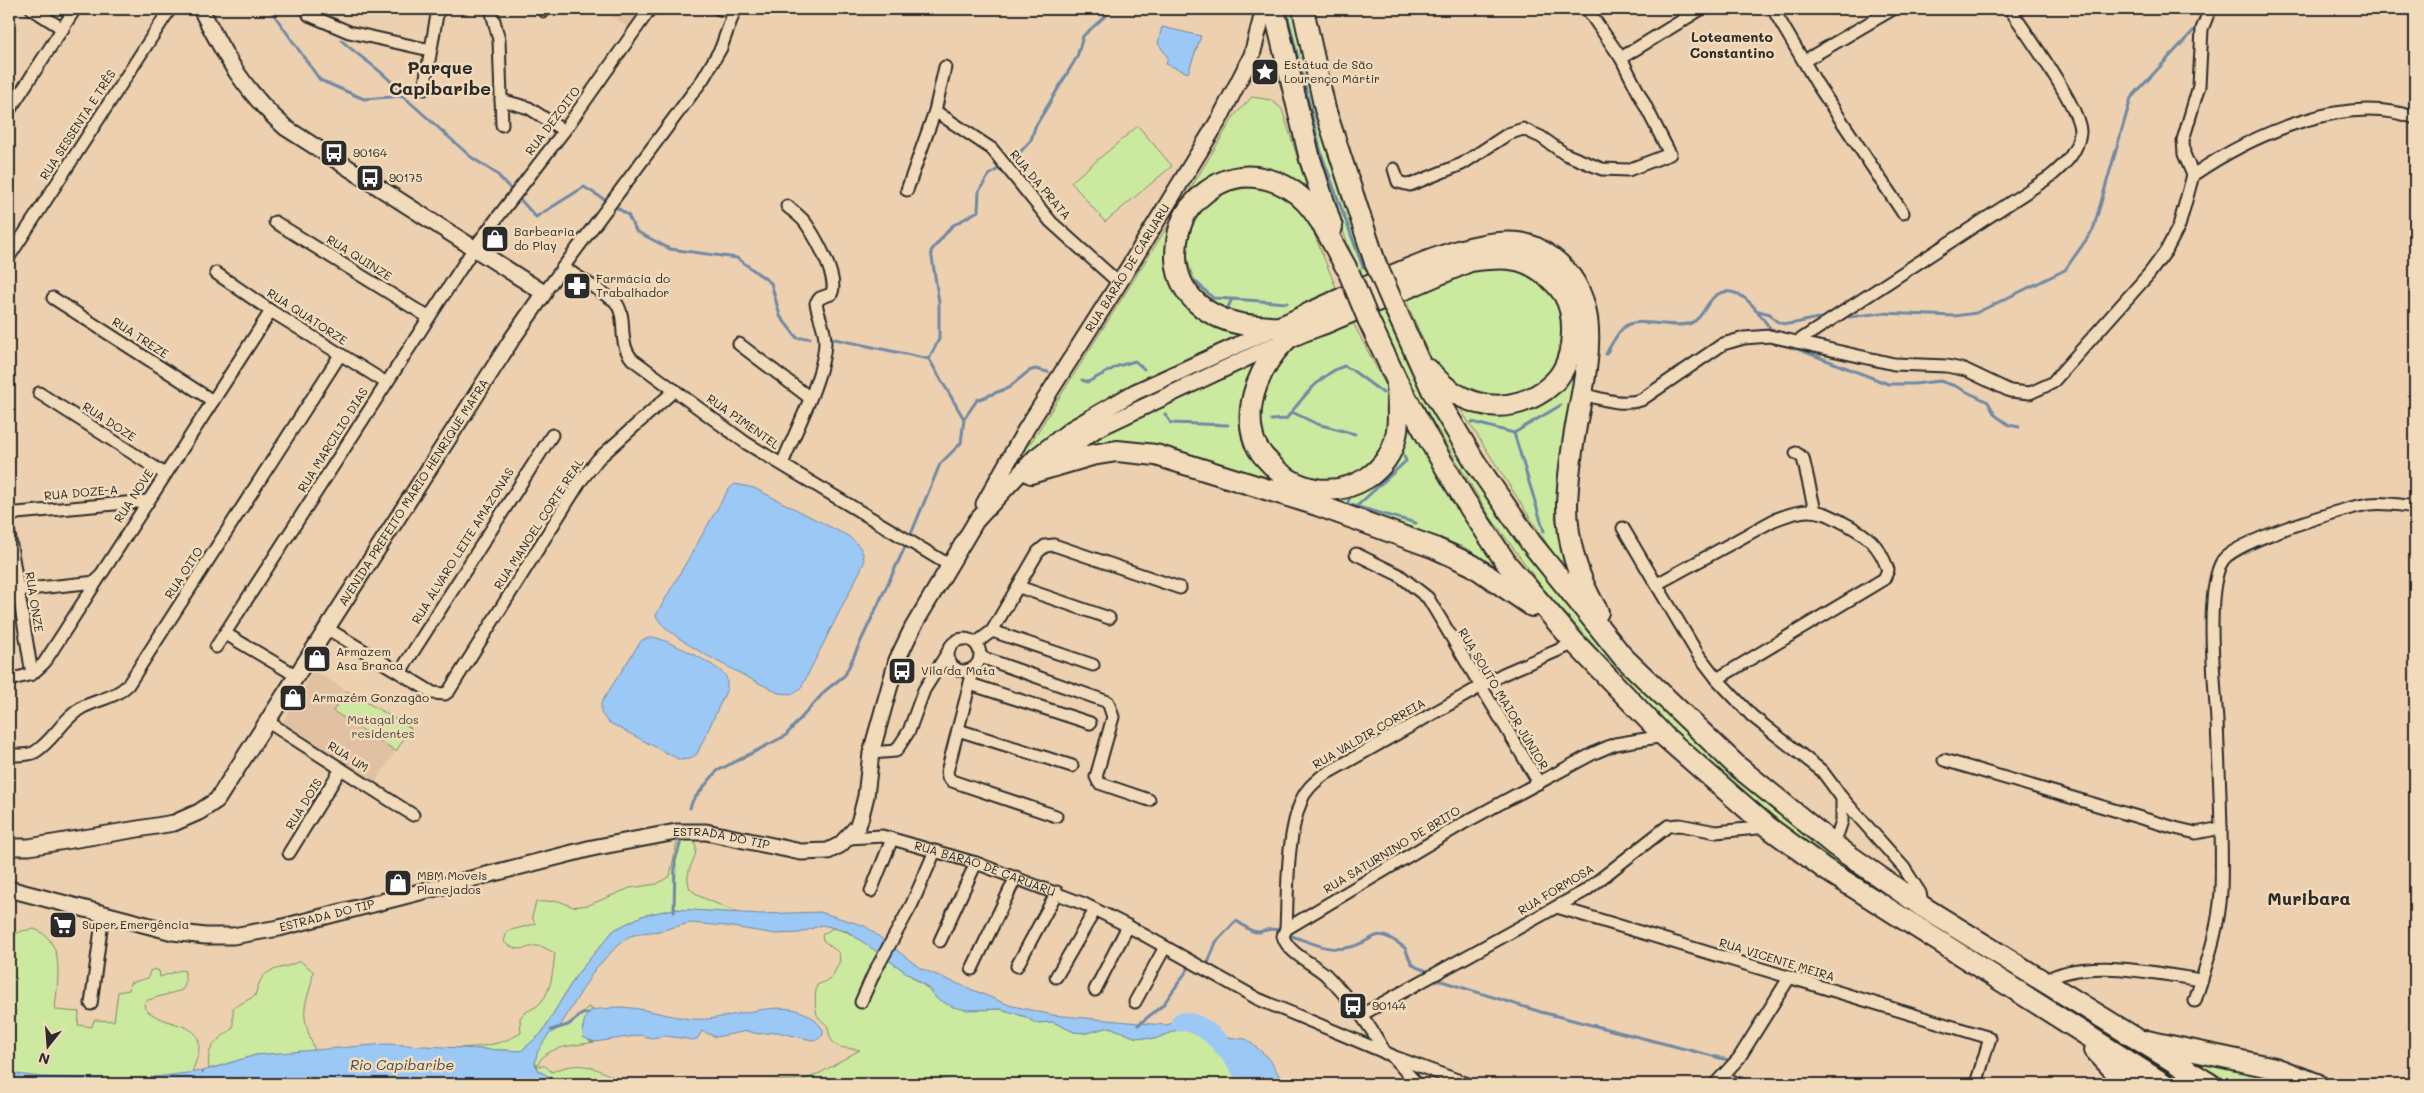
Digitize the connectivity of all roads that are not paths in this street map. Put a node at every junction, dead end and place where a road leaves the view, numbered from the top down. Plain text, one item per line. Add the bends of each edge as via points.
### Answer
1 (32, 9) edge
2 (75, 9) edge
3 (170, 9) edge
4 (202, 9) edge
5 (438, 9) edge
6 (491, 9) edge
7 (650, 9) edge
8 (719, 9) edge
9 (1264, 9) edge
10 (1274, 9) edge
11 (1304, 9) edge
12 (1587, 9) edge
13 (1701, 9) edge
14 (1773, 9) edge
15 (1893, 9) edge
16 (2010, 9) edge
17 (2210, 9) edge
18 (734, 11) edge
19 (309, 15) dead end
20 (63, 29) junction
21 (430, 50) junction
22 (1621, 58) junction
23 (1804, 61) junction
24 (945, 68) dead end
25 (424, 89) dead end
26 (14, 93) edge
27 (501, 100) junction
28 (9, 111) edge
29 (935, 111) junction
30 (2415, 118) edge
31 (502, 125) dead end
32 (564, 131) junction
33 (1394, 168) dead end
34 (2192, 175) junction
35 (907, 190) dead end
36 (787, 206) dead end
37 (1904, 214) dead end
38 (275, 222) dead end
39 (474, 248) junction
40 (9, 257) edge
41 (563, 267) junction
42 (1348, 270) junction
43 (216, 273) dead end
44 (1119, 283) junction
45 (544, 293) junction
46 (53, 298) dead end
47 (271, 311) junction
48 (428, 317) junction
49 (1282, 333) junction
50 (1797, 342) junction
51 (739, 344) dead end
52 (1415, 353) junction
53 (340, 355) junction
54 (1397, 381) junction
55 (385, 382) junction
56 (675, 390) junction
57 (39, 393) dead end
58 (1582, 394) junction
59 (810, 398) junction
60 (213, 400) junction
61 (552, 435) dead end
62 (1796, 453) dead end
63 (782, 464) junction
64 (1031, 473) junction
65 (165, 474) junction
66 (147, 501) junction
67 (2415, 507) edge
68 (1815, 511) junction
69 (13, 516) edge
70 (976, 521) junction
71 (1623, 528) dead end
72 (9, 534) edge
73 (964, 539) junction
74 (1356, 554) dead end
75 (950, 565) junction
76 (96, 582) junction
77 (1657, 584) junction
78 (1018, 587) junction
79 (1180, 588) dead end
80 (16, 594) edge
81 (1109, 618) dead end
82 (1561, 627) junction
83 (328, 629) junction
84 (992, 631) junction
85 (226, 634) junction
86 (976, 643) junction
87 (1575, 643) junction
88 (216, 647) dead end
89 (948, 652) junction
90 (981, 657) junction
91 (1623, 658) junction
92 (1093, 665) dead end
93 (953, 666) junction
94 (967, 671) junction
95 (400, 672) junction
96 (32, 674) junction
97 (934, 675) junction
98 (297, 676) junction
99 (1717, 679) junction
100 (9, 680) edge
101 (970, 684) junction
102 (1481, 687) junction
103 (268, 722) junction
104 (1090, 723) dead end
105 (958, 730) junction
106 (1664, 736) junction
107 (871, 754) junction
108 (9, 755) edge
109 (1944, 760) dead end
110 (1072, 766) dead end
111 (342, 769) junction
112 (1539, 783) junction
113 (1842, 798) junction
114 (1149, 800) dead end
115 (413, 815) dead end
116 (1056, 816) dead end
117 (1768, 827) junction
118 (2221, 828) junction
119 (853, 832) junction
120 (887, 838) junction
121 (1834, 846) junction
122 (9, 848) edge
123 (936, 851) junction
124 (289, 853) dead end
125 (976, 862) junction
126 (1016, 877) junction
127 (9, 889) edge
128 (871, 891) dead end
129 (1057, 892) junction
130 (1923, 907) junction
131 (1557, 908) junction
132 (1095, 910) junction
133 (103, 914) junction
134 (1128, 926) junction
135 (1286, 930) junction
136 (940, 941) dead end
137 (1165, 947) junction
138 (1017, 966) dead end
139 (972, 969) dead end
140 (1056, 977) dead end
141 (1789, 978) junction
142 (2202, 980) junction
143 (2043, 982) junction
144 (1095, 990) dead end
145 (2195, 1001) dead end
146 (861, 1002) dead end
147 (1135, 1002) dead end
148 (91, 1004) dead end
149 (1361, 1014) junction
150 (2078, 1032) junction
151 (2135, 1038) junction
152 (1388, 1054) junction
153 (1432, 1070) junction
154 (1719, 1082) edge
155 (1417, 1084) edge
156 (1423, 1084) edge
157 (1468, 1084) edge
158 (1740, 1084) edge
159 (1976, 1084) edge
160 (2126, 1084) edge
161 (2164, 1084) edge
162 (2210, 1084) edge
163 (2317, 1084) edge

1 - 20 street
2 - 20 street
3 - 40 street, RUA SESSENTA E TRÊS
4 - 39 street via 239,79 286,128
5 - 21 street
6 - 27 street via 499,40
7 - 32 street, RUA DEZOITO
8 - 18 street
9 - 44 street, RUA BARÃO DE CARUARU via 1252,55 1220,118
10 - 42 highway via 1310,159
11 - 52 highway, bridge via 1325,109 1375,262
12 - 22 street
13 - 22 street
14 - 23 street
15 - 23 street
16 - 50 street via 2074,110 2080,132 2073,153 2051,176
17 - 34 street via 2202,29 2199,86 2183,140 2184,154
18 - 41 street, AVENIDA PREFEITO MÁRIO HENRIQUE MAFRA via 721,48 703,78
19 - 21 street via 349,32
20 - 26 street
21 - 25 street
22 - 33 street via 1670,154 1628,170 1602,169 1565,154 1523,129 1508,134 1462,164 1410,186 1398,182
23 - 37 street
24 - 29 street
26 - 28 street
27 - 31 street
27 - 32 street via 529,108
29 - 35 street
29 - 44 street, RUA DA PRATA via 992,149 1051,222
30 - 34 street via 2367,110 2307,119 2220,157
32 - 39 street, RUA DEZOITO
34 - 50 street via 2179,226 2166,251 2052,383 2040,390 2030,393 2010,391 1966,370 1894,364
36 - 59 street via 806,224 824,255 832,277 833,292 816,303 825,341
38 - 48 street, RUA QUINZE
39 - 45 street
39 - 48 street, RUA MARCILIO DIAS
41 - 45 street, AVENIDA PREFEITO MÁRIO HENRIQUE MAFRA
41 - 56 street, RUA PIMENTEL via 614,301 622,315 626,352
42 - 49 highway via 1313,211 1292,188 1284,184 1250,177 1233,178 1218,184 1190,207 1177,239 1177,270 1193,300 1219,319
42 - 54 highway, bridge
43 - 47 street, RUA QUATORZE
44 - 70 street, RUA BARÃO DE CARUARU via 1026,429
45 - 83 street, AVENIDA PREFEITO MÁRIO HENRIQUE MAFRA
46 - 60 street, RUA TREZE
47 - 53 street, RUA QUATORZE
47 - 60 street, RUA NOVE
48 - 55 street, RUA MARCILIO DIAS
49 - 52 highway via 1470,261 1500,258 1527,263 1550,280 1564,295 1570,313 1572,334 1562,373 1546,390 1523,403 1478,404 1441,384
49 - 54 highway via 1254,390 1250,411 1253,437 1260,452 1289,481 1311,489 1332,490 1354,486 1376,472 1388,457 1396,437
49 - 58 highway via 1406,271 1476,245 1519,242 1553,258 1572,277 1581,294 1588,314 1590,337
49 - 64 street via 1096,428
49 - 70 street, RUA BARÃO DE CARUARU via 1135,392 1072,429 1034,457
50 - 58 street via 1770,336 1723,344 1658,390 1630,404
51 - 59 street
52 - 91 highway via 1451,424 1475,462 1531,543
53 - 55 street, RUA QUATORZE
53 - 108 street, RUA OITO via 128,686 119,694 71,715 33,753
54 - 82 highway via 1474,516 1508,564
55 - 85 street, RUA MARCILIO DIAS
56 - 63 street, RUA PIMENTEL via 746,444
56 - 95 street, RUA MANOEL CORTE REAL via 598,459 580,482 449,691 433,693
57 - 65 street, RUA DOZE
58 - 91 highway via 1571,457 1567,507 1570,544 1587,594
59 - 63 street
60 - 65 street, RUA NOVE
61 - 95 street, RUA ÁLVARO LEITE AMAZONAS
62 - 68 street via 1803,458
63 - 75 street, RUA PIMENTEL
64 - 73 street
64 - 82 highway via 1117,451 1156,455 1317,505 1435,548 1506,586
65 - 66 street, RUA NOVE
66 - 69 street, RUA DOZE-A
66 - 76 street, RUA NOVE
67 - 118 street via 2370,504 2336,511 2239,548 2224,560 2216,576 2213,620
68 - 77 street via 1793,513 1774,520
68 - 99 street via 1831,514 1868,536 1886,564 1888,575
70 - 73 street, RUA BARÃO DE CARUARU
71 - 77 street
72 - 80 street, RUA ONZE
73 - 75 street, RUA BARÃO DE CARUARU
74 - 102 street, RUA SOUTO MAIOR JÚNIOR via 1413,585 1428,598
75 - 107 street, RUA BARÃO DE CARUARU via 897,660
76 - 80 street
76 - 96 street, RUA NOVE via 44,663
77 - 99 street
78 - 79 street via 1038,552 1045,546 1054,545
78 - 81 street
78 - 84 street
80 - 96 street, RUA ONZE
82 - 87 highway
83 - 95 street
83 - 98 street, AVENIDA PREFEITO MÁRIO HENRIQUE MAFRA
84 - 86 street
84 - 92 street
85 - 88 street, RUA MARCILIO DIAS
85 - 98 street
86 - 89 street via 962,638 953,643
86 - 90 street
87 - 102 street, RUA VALDIR CORREIA via 1524,663
87 - 106 highway
89 - 93 street
89 - 97 street
90 - 94 street via 976,666
90 - 114 street via 1108,702 1113,717 1096,777 1099,783
91 - 121 highway via 1737,766
93 - 94 street
93 - 97 street
94 - 101 street
96 - 100 street
97 - 107 street via 924,690 903,743 896,751
98 - 103 street, AVENIDA PREFEITO MÁRIO HENRIQUE MAFRA
99 - 113 street via 1752,716 1822,771
101 - 104 street
101 - 105 street
102 - 112 street, RUA SOUTO MAIOR JÚNIOR
102 - 135 street, RUA VALDIR CORREIA via 1322,776 1310,786 1302,797 1294,829
103 - 111 street, RUA UM
103 - 122 street, AVENIDA PREFEITO MÁRIO HENRIQUE MAFRA via 217,800 199,812 174,822
105 - 110 street
105 - 116 street via 947,772 952,781
106 - 112 street, RUA SATURNINO DE BRITO via 1615,744
106 - 117 highway
107 - 119 street, RUA BARÃO DE CARUARU via 866,796
109 - 118 street via 2175,828 2196,833
111 - 115 street, RUA UM
111 - 124 street, RUA DOIS
112 - 135 street, RUA SATURNINO DE BRITO via 1462,824
113 - 121 street via 1842,821
113 - 130 street via 1904,868 1920,893
117 - 131 street, RUA FORMOSA via 1716,832 1668,826 1585,891
117 - 150 highway via 1825,869
118 - 142 street via 2218,925
119 - 120 street, RUA BARÃO DE CARUARU
119 - 133 street, ESTRADA DO TIP via 840,845 828,851 815,852 706,832 676,832 592,848 279,928 233,936 173,932
120 - 123 street, RUA BARÃO DE CARUARU
120 - 128 street
121 - 130 highway
123 - 125 street, RUA BARÃO DE CARUARU
123 - 146 street
125 - 126 street, RUA BARÃO DE CARUARU
125 - 136 street
126 - 129 street, RUA BARÃO DE CARUARU
126 - 139 street
127 - 133 street, ESTRADA DO TIP
129 - 132 street, RUA BARÃO DE CARUARU
129 - 138 street
130 - 143 highway
131 - 141 street, RUA VICENTE MEIRA
131 - 149 street, RUA FORMOSA
132 - 134 street, RUA BARÃO DE CARUARU
132 - 140 street
133 - 148 street
134 - 137 street, RUA BARÃO DE CARUARU
134 - 144 street
135 - 149 street via 1287,945 1325,974
137 - 147 street
137 - 152 street, RUA BARÃO DE CARUARU via 1258,999
141 - 154 street via 1753,1038
141 - 159 street, RUA VICENTE MEIRA via 1990,1038
142 - 143 street via 2131,970 2083,969 2063,972
142 - 145 street
143 - 151 highway
149 - 152 street
150 - 160 highway
150 - 161 highway
151 - 162 highway
151 - 163 highway via 2275,1068
152 - 153 street
152 - 155 street, RUA BARÃO DE CARUARU
153 - 156 street
153 - 157 street
154 - 158 street

